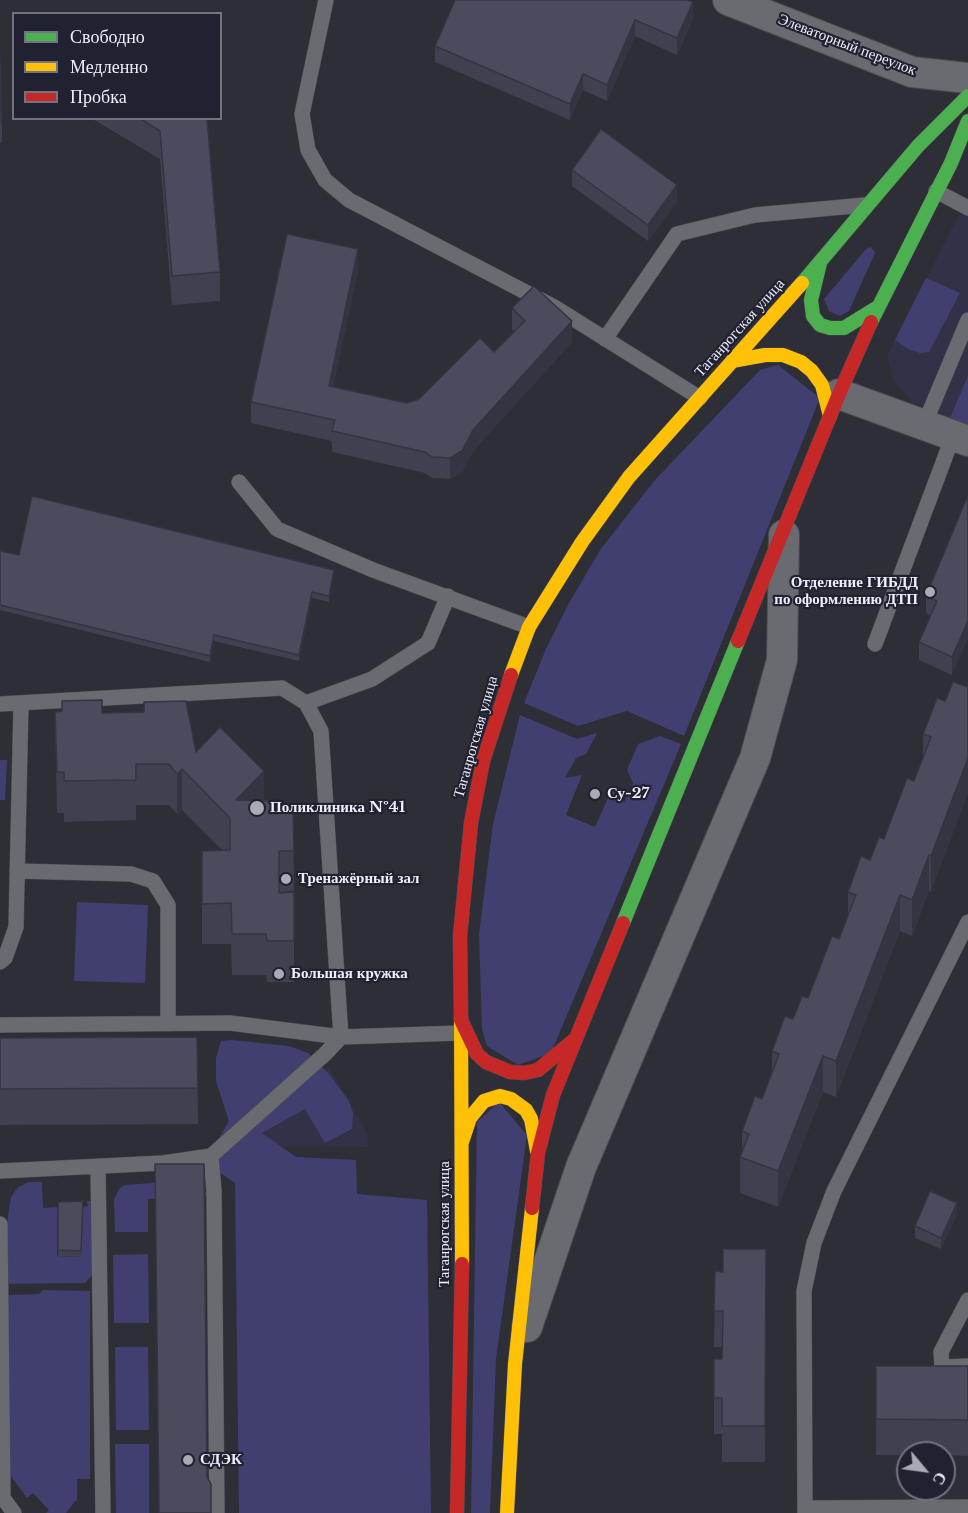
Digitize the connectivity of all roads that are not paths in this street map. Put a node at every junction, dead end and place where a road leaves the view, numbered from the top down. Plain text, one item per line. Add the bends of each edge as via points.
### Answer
1 (326, 0) edge
2 (728, 0) edge
3 (968, 78) edge
4 (968, 96) edge
5 (967, 125) edge
6 (936, 191) junction
7 (871, 205) junction
8 (968, 208) edge
9 (820, 263) junction
10 (878, 307) junction
11 (968, 320) edge
12 (605, 339) junction
13 (732, 361) junction
14 (700, 398) junction
15 (835, 405) junction
16 (924, 425) junction
17 (960, 439) edge
18 (239, 482) dead end
19 (784, 529) junction
20 (448, 596) junction
21 (529, 627) junction
22 (875, 644) dead end
23 (306, 703) junction
24 (0, 704) edge
25 (21, 704) junction
26 (17, 871) junction
27 (968, 922) edge
28 (0, 962) edge
29 (168, 1024) junction
30 (0, 1025) edge
31 (460, 1026) junction
32 (341, 1037) junction
33 (577, 1037) junction
34 (461, 1146) junction
35 (538, 1153) junction
36 (211, 1156) junction
37 (98, 1167) junction
38 (0, 1171) edge
39 (0, 1224) edge
40 (968, 1300) edge
41 (515, 1364) junction
42 (968, 1366) edge
43 (1, 1471) edge
44 (968, 1507) edge
45 (805, 1511) edge
46 (14, 1513) edge
47 (103, 1513) edge
48 (217, 1513) edge
49 (457, 1513) edge
50 (507, 1513) edge

1 - 12 lane via 302,114 308,150 325,180 349,200 556,308
2 - 3 street, Элеваторный переулок via 912,72
4 - 7 main road, Таганрогская улица via 918,146
5 - 6 main road
6 - 8 lane
6 - 10 main road
7 - 9 main road, Таганрогская улица
7 - 12 lane via 755,215 677,234
9 - 10 main road via 811,300 813,316 820,325 844,328
9 - 13 main road, Таганрогская улица
10 - 15 main road
11 - 16 lane
12 - 14 lane
13 - 14 main road, Таганрогская улица
13 - 15 main road via 765,354 801,362 812,371
14 - 21 main road, Таганрогская улица via 629,477 582,542
15 - 16 street
15 - 19 main road
16 - 17 street
17 - 22 lane
18 - 20 lane via 277,529 363,566
19 - 33 main road
19 - 41 street via 782,660 755,758 581,1167
20 - 21 lane
20 - 23 lane via 428,643 372,679
21 - 31 main road, Таганрогская улица via 501,700 483,761 471,823 460,936
23 - 25 lane via 282,688
23 - 32 lane via 321,731
24 - 25 lane
25 - 26 lane
26 - 28 lane via 16,927
26 - 29 lane via 131,874 153,881 168,905
27 - 45 lane via 834,1191 814,1243 804,1291
29 - 30 lane
29 - 32 lane via 230,1023
31 - 32 lane
31 - 33 main road via 477,1054 510,1072 538,1070
31 - 34 main road, Таганрогская улица
32 - 36 lane
33 - 35 main road via 553,1095
34 - 35 main road via 470,1118 484,1101 500,1096 512,1099 526,1110
34 - 49 main road, Таганрогская улица
35 - 41 main road
36 - 37 lane
36 - 48 lane
37 - 38 lane
37 - 47 lane
39 - 43 lane
40 - 42 lane via 941,1352 942,1367
41 - 50 main road
43 - 46 lane via 3,1498
44 - 45 lane

